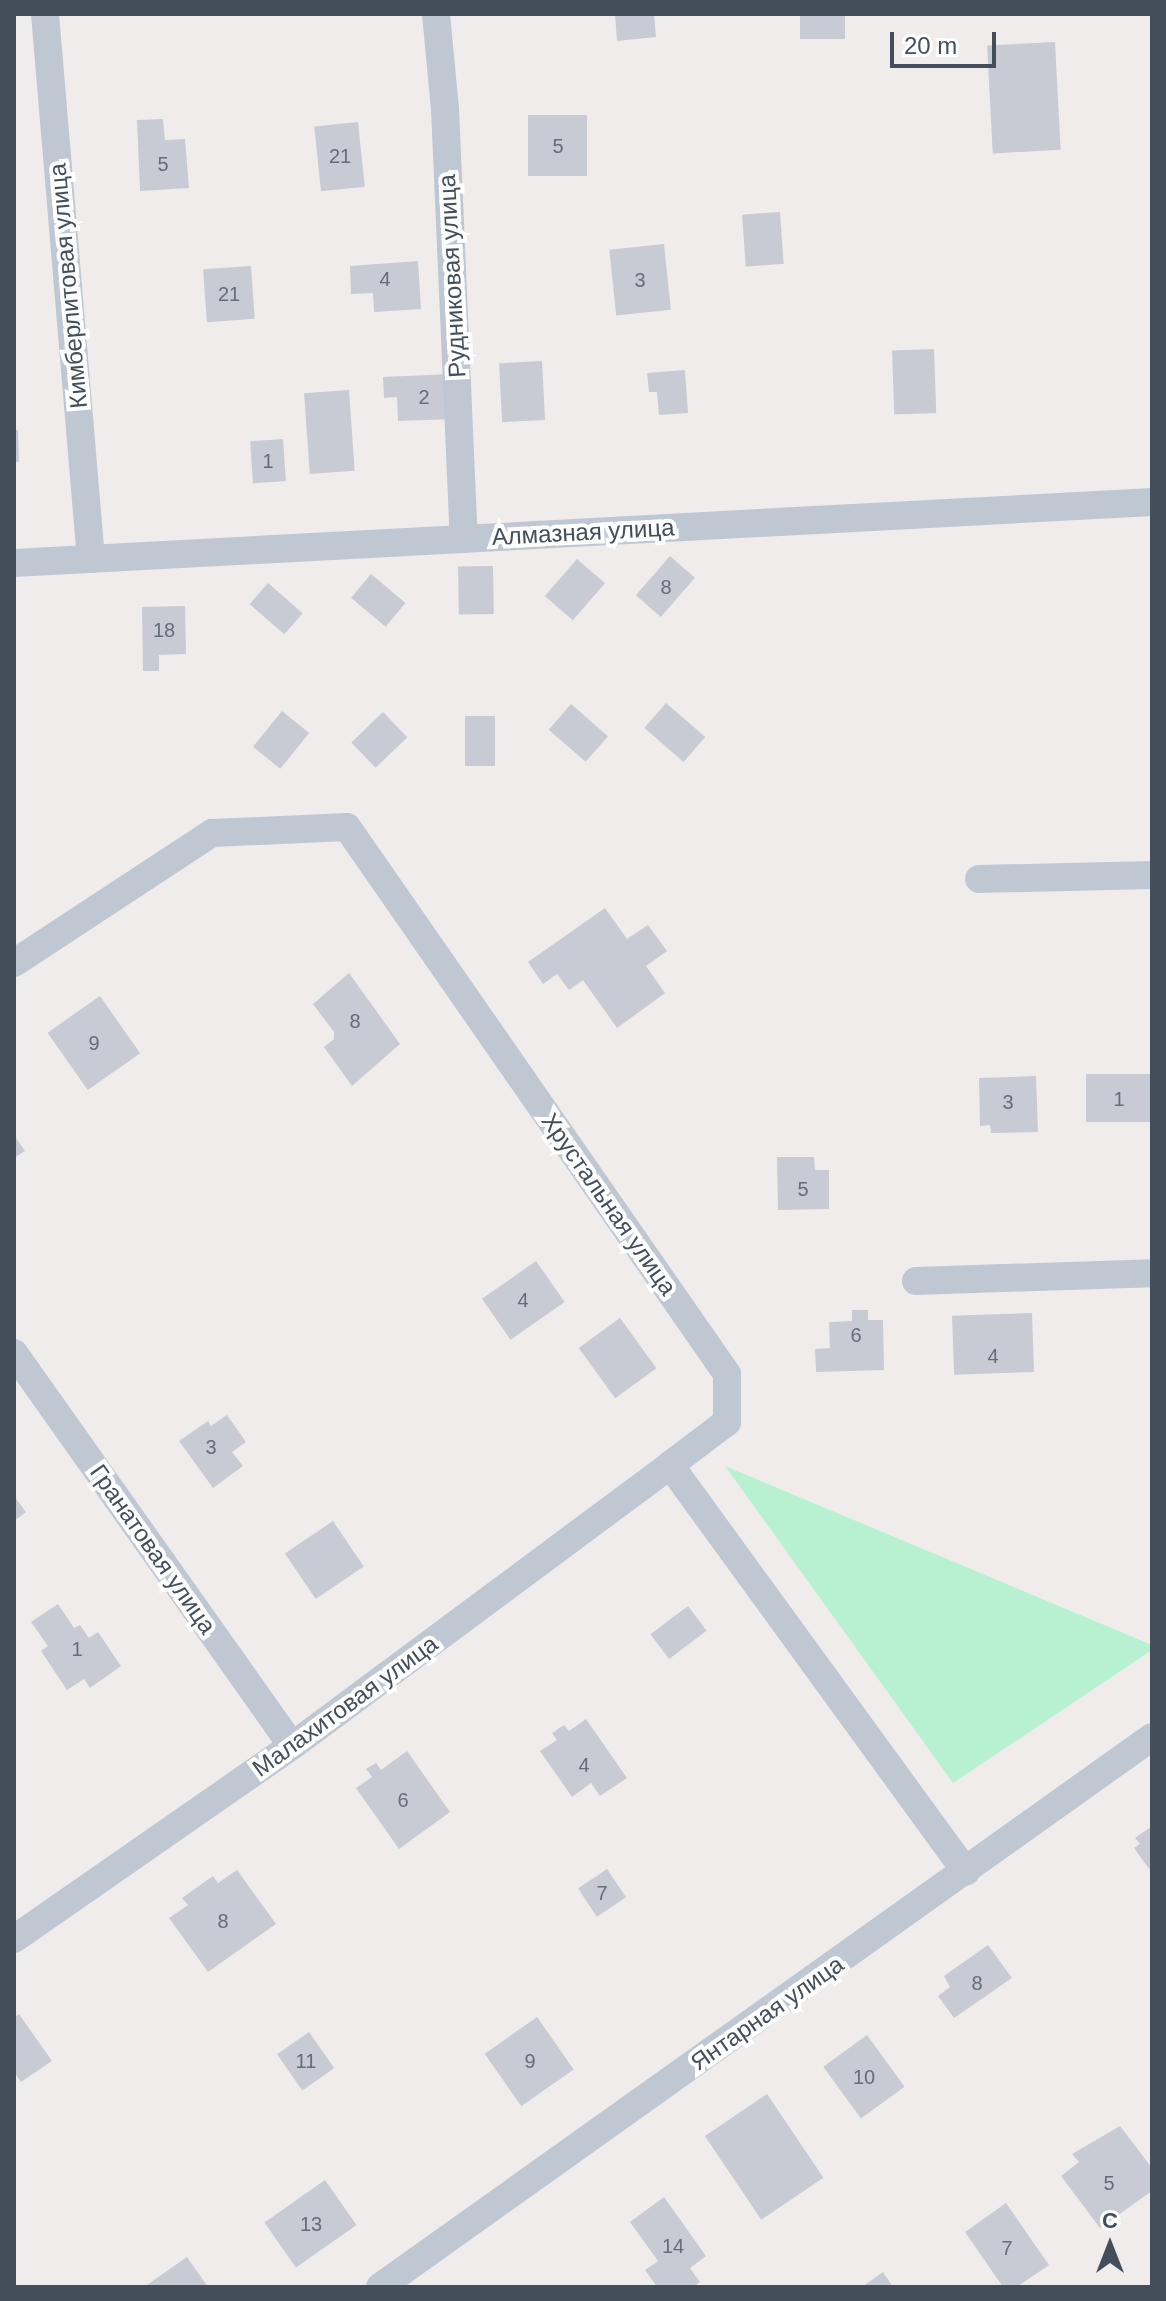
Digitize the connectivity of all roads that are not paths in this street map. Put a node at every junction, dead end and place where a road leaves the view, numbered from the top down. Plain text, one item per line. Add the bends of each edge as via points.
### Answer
1 (45, 14) edge
2 (436, 14) edge
3 (1152, 502) edge
4 (464, 539) junction
5 (91, 559) junction
6 (14, 563) edge
7 (1152, 875) edge
8 (979, 879) dead end
9 (14, 963) edge
10 (1152, 1273) edge
11 (916, 1281) dead end
12 (14, 1353) edge
13 (670, 1465) junction
14 (1152, 1737) edge
15 (292, 1746) junction
16 (966, 1872) junction
17 (14, 1939) edge
18 (380, 2287) edge

1 - 5 street, Кимберлитовая улица
2 - 4 street, Рудниковая улица
3 - 4 street, Алмазная улица
4 - 5 street, Алмазная улица
5 - 6 street, Алмазная улица
7 - 8 street
9 - 13 street, Хрустальная улица via 212,833 347,827 727,1374 727,1422
10 - 11 street
12 - 15 street, Гранатовая улица
13 - 15 street, Малахитовая улица
13 - 16 street
14 - 16 street, Янтарная улица
15 - 17 street, Малахитовая улица
16 - 18 street, Янтарная улица

